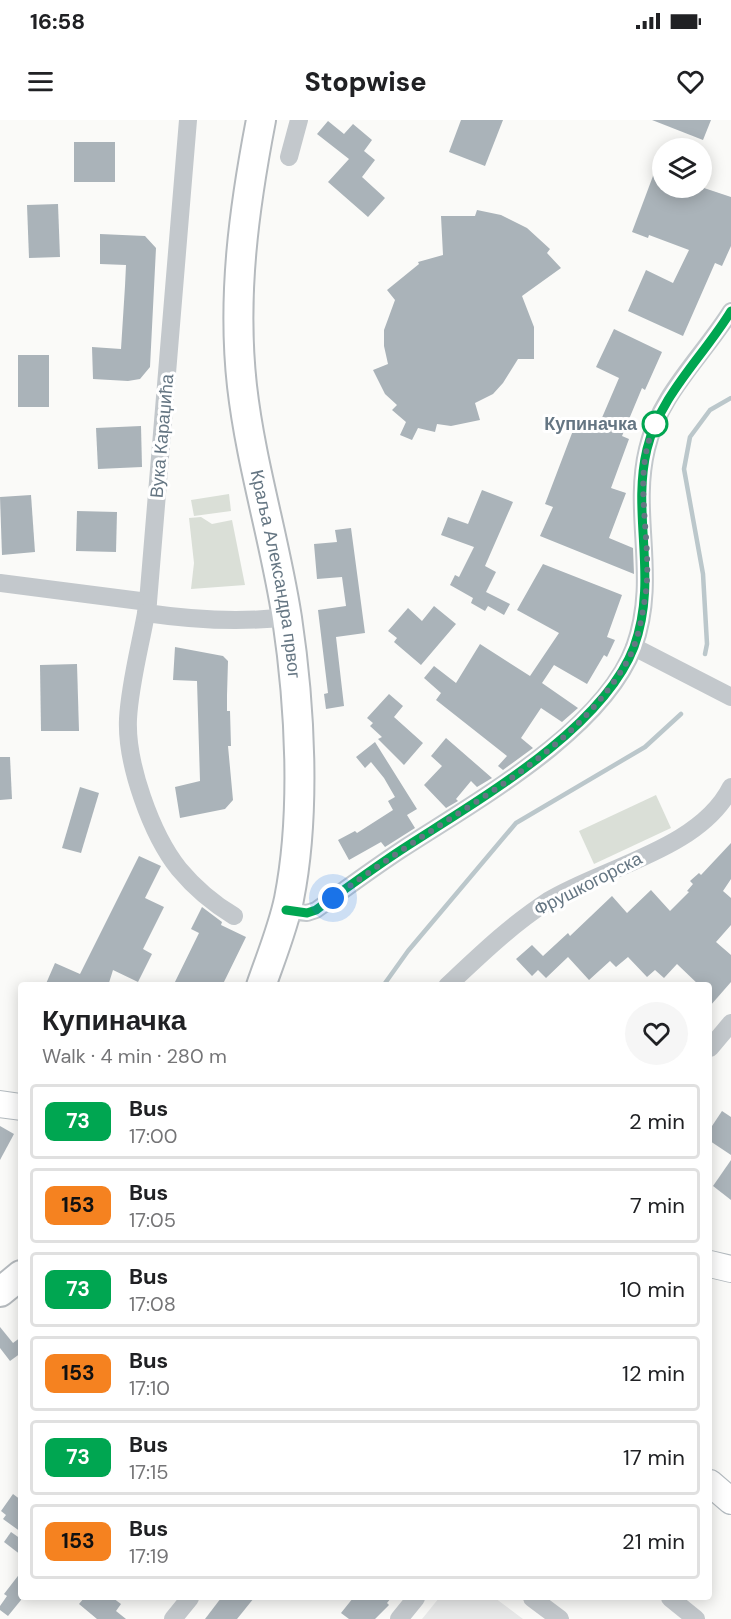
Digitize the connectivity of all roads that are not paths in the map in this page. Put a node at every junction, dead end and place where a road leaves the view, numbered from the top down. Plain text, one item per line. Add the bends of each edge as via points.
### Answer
1 (188, 120) edge
2 (261, 120) edge
3 (298, 120) edge
4 (289, 157) dead end
5 (728, 322) edge
6 (0, 583) edge
7 (147, 608) junction
8 (287, 617) junction
9 (634, 647) junction
10 (731, 698) edge
11 (731, 787) edge
12 (286, 910) junction
13 (234, 916) dead end
14 (273, 951) junction
15 (254, 982) edge
16 (262, 982) edge
17 (451, 982) edge
18 (731, 1023) edge
19 (712, 1046) edge
20 (0, 1104) edge
21 (18, 1107) edge
22 (712, 1264) edge
23 (731, 1269) edge
24 (18, 1277) edge
25 (0, 1292) edge
26 (712, 1485) edge
27 (731, 1501) edge
28 (188, 1600) edge
29 (414, 1600) edge
30 (535, 1600) edge
31 (672, 1600) edge
32 (173, 1619) edge
33 (399, 1619) edge
34 (560, 1619) edge
35 (696, 1619) edge

1 - 7 street, Вука Караџића
2 - 8 main road, Краља Александра првог via 246,198 238,280 242,387 263,511
3 - 4 street
5 - 9 street via 676,387 651,432 644,475 646,597
6 - 7 street
7 - 8 street via 196,621
7 - 13 street, Вука Караџића via 128,718 135,770 167,851 191,883
8 - 12 main road, Краља Александра првог via 298,735 295,845
9 - 10 street
9 - 12 street via 599,700 543,754 316,910
11 - 17 street, Фрушкогорска via 712,813 674,840 551,899 517,922
12 - 14 main road, Краља Александра првог
14 - 15 main road, Краља Александра првог
14 - 16 main road, Краља Александра првог
18 - 19 street
20 - 21 street
22 - 23 street
24 - 25 main road
26 - 27 street
28 - 32 street
29 - 33 street
30 - 34 street
31 - 35 street

